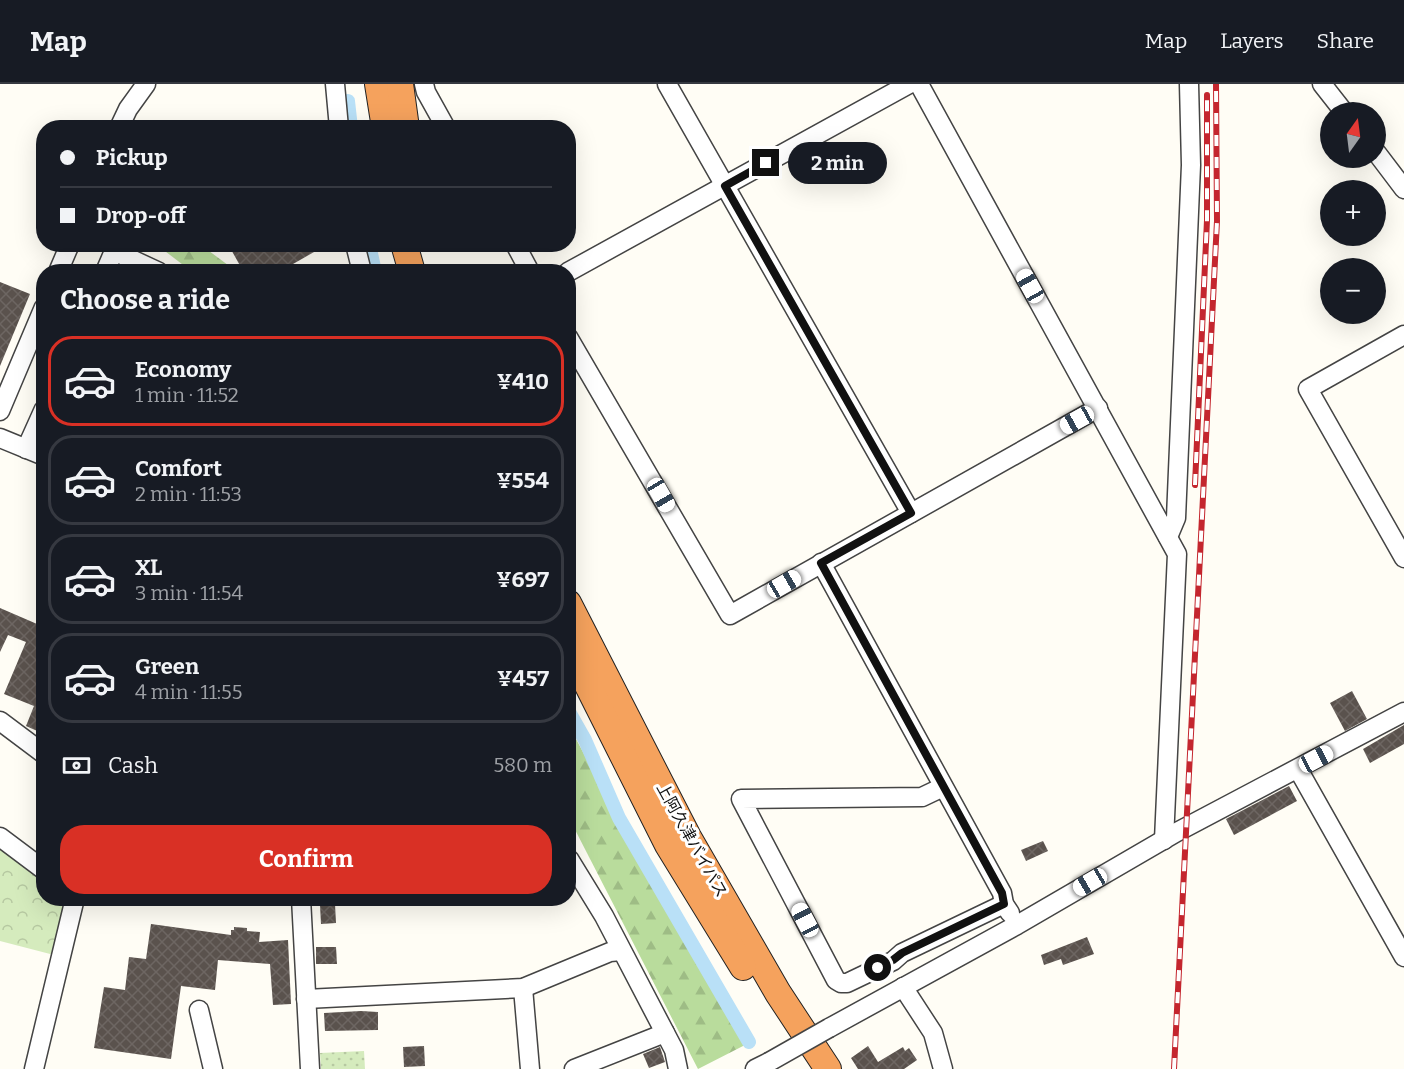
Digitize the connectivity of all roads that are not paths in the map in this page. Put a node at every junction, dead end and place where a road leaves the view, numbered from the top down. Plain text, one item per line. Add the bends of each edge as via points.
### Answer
1 (146, 84) edge
2 (335, 84) edge
3 (378, 84) edge
4 (400, 84) edge
5 (424, 84) edge
6 (667, 84) edge
7 (909, 84) edge
8 (919, 84) edge
9 (1189, 84) edge
10 (1322, 84) edge
11 (1336, 102) edge
12 (123, 120) edge
13 (338, 120) edge
14 (384, 120) edge
15 (405, 120) edge
16 (442, 120) edge
17 (1386, 165) edge
18 (725, 186) junction
19 (1404, 189) edge
20 (116, 252) edge
21 (142, 264) edge
22 (576, 267) edge
23 (36, 326) edge
24 (1404, 335) edge
25 (576, 351) edge
26 (1098, 408) junction
27 (0, 411) edge
28 (36, 427) edge
29 (0, 438) edge
30 (26, 449) junction
31 (36, 453) edge
32 (911, 513) junction
33 (1168, 537) junction
34 (1404, 558) edge
35 (821, 563) junction
36 (576, 619) edge
37 (576, 662) edge
38 (1404, 712) edge
39 (0, 721) edge
40 (36, 748) edge
41 (1298, 769) junction
42 (943, 787) junction
43 (0, 837) edge
44 (1164, 840) junction
45 (36, 864) edge
46 (576, 870) edge
47 (1004, 904) junction
48 (73, 906) edge
49 (301, 906) edge
50 (1017, 924) junction
51 (621, 951) junction
52 (1404, 957) edge
53 (903, 987) junction
54 (523, 988) junction
55 (306, 999) junction
56 (199, 1010) dead end
57 (665, 1033) junction
58 (762, 1065) edge
59 (33, 1069) edge
60 (213, 1069) edge
61 (310, 1069) edge
62 (531, 1069) edge
63 (574, 1069) edge
64 (678, 1069) edge
65 (807, 1069) edge
66 (828, 1069) edge
67 (943, 1069) edge

1 - 12 street
2 - 13 street
3 - 14 highway
4 - 15 highway
5 - 16 street
6 - 18 street
7 - 18 street
8 - 26 street
9 - 33 street via 1191,165 1176,518
10 - 11 street
17 - 19 street
18 - 22 street
18 - 32 street
20 - 21 street
23 - 27 street
24 - 34 street via 1308,389
25 - 35 street via 730,615
26 - 32 street
26 - 33 street
28 - 30 street
29 - 30 street
30 - 31 street
32 - 35 street
33 - 44 street via 1177,554
35 - 42 street
36 - 66 highway, 上阿久津バイパス via 688,837 778,993
37 - 65 highway, 上阿久津バイパス via 668,845
38 - 41 street
39 - 40 street
41 - 44 street
41 - 52 street
42 - 47 street via 1002,893
42 - 47 street via 922,798 741,799 841,983
43 - 45 street
44 - 50 street
46 - 51 street
47 - 50 street
48 - 59 street
49 - 55 street
50 - 53 street
51 - 54 street
51 - 57 street
53 - 58 street, bridge
53 - 67 street via 933,1033
54 - 55 street
54 - 62 street
55 - 61 street
56 - 60 street
57 - 63 street
57 - 64 street

